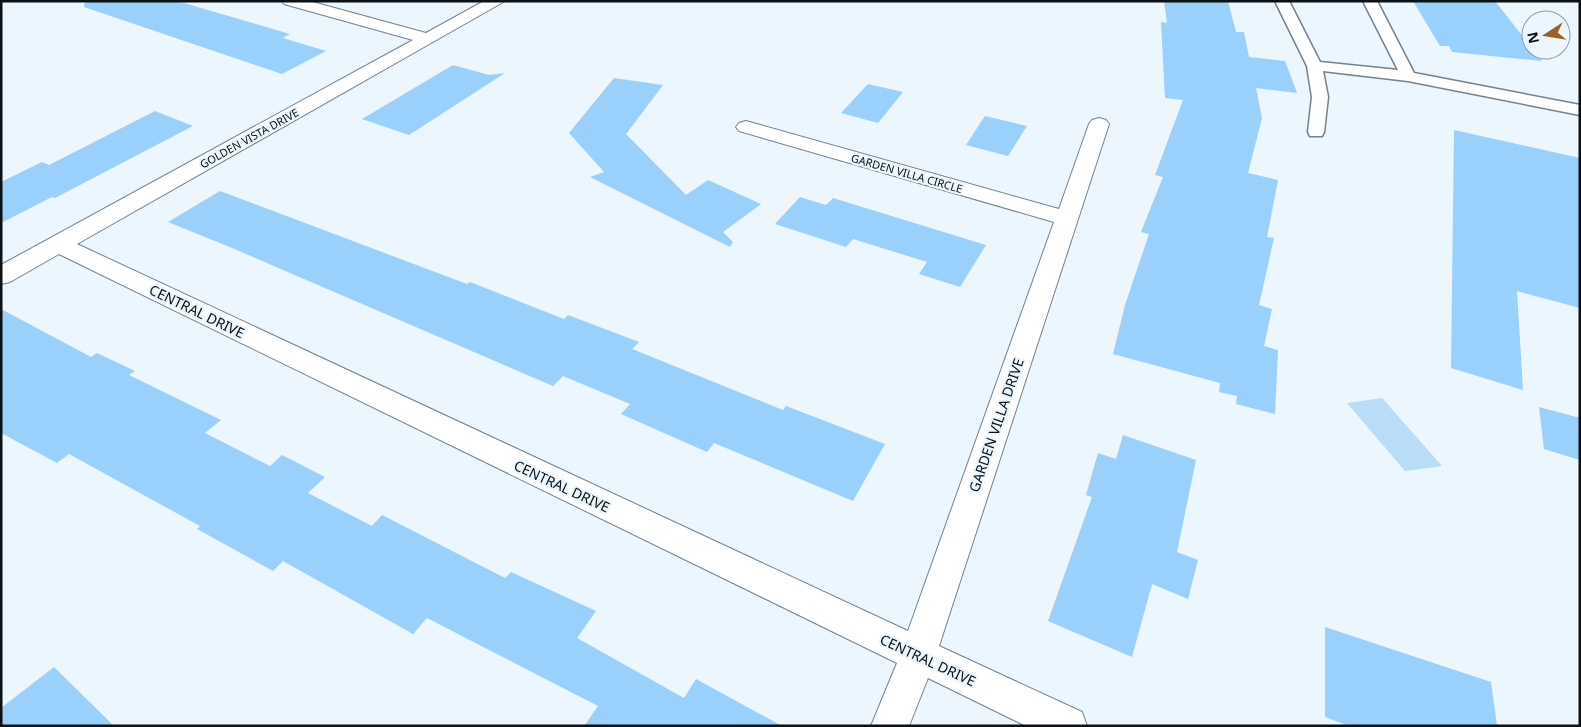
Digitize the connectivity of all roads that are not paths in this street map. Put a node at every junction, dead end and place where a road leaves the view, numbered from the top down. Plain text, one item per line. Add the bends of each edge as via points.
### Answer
1 (290, 1) edge
2 (497, 1) edge
3 (1282, 1) edge
4 (1370, 1) edge
5 (427, 40) junction
6 (1314, 66) junction
7 (1408, 76) junction
8 (1580, 110) edge
9 (1099, 124) dead end
10 (746, 127) dead end
11 (1316, 132) dead end
12 (1067, 218) junction
13 (58, 244) junction
14 (1, 276) edge
15 (918, 655) junction
16 (890, 726) edge
17 (1068, 726) edge

1 - 5 street
2 - 5 street, GOLDEN VISTA DRIVE
3 - 6 lane
4 - 7 lane
5 - 13 street, GOLDEN VISTA DRIVE
6 - 7 lane
6 - 11 lane via 1320,97
7 - 8 lane
9 - 12 street, GARDEN VILLA DRIVE
10 - 12 street, GARDEN VILLA CIRCLE
12 - 15 street, GARDEN VILLA DRIVE
13 - 14 street, GOLDEN VISTA DRIVE
13 - 15 street, CENTRAL DRIVE
15 - 16 street, GARDEN VILLA DRIVE
15 - 17 street, CENTRAL DRIVE

